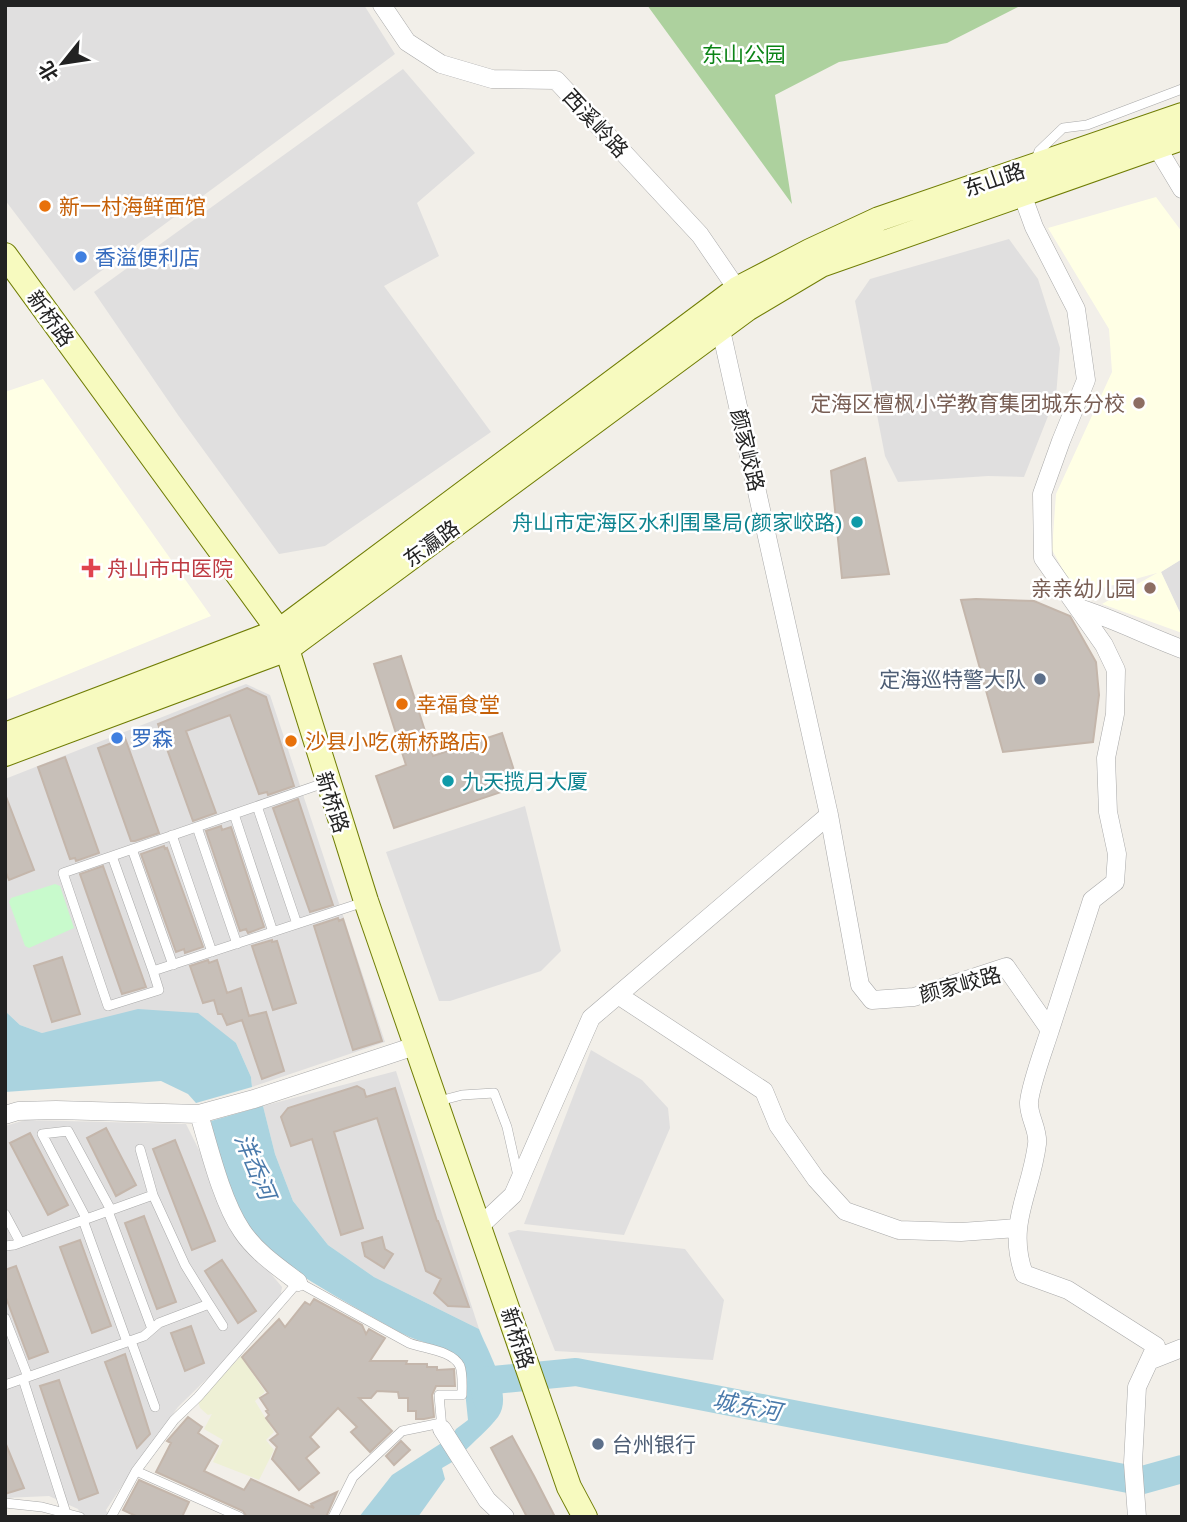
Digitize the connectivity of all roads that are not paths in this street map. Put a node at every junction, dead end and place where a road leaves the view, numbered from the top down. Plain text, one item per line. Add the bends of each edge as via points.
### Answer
1 (382, 5) edge
2 (1182, 89) edge
3 (1182, 115) edge
4 (1151, 137) junction
5 (1182, 138) edge
6 (1034, 166) junction
7 (1182, 189) edge
8 (1021, 194) junction
9 (5, 255) edge
10 (815, 258) junction
11 (737, 289) junction
12 (721, 330) junction
13 (1079, 608) junction
14 (283, 640) junction
15 (1182, 649) edge
16 (5, 735) edge
17 (5, 754) edge
18 (327, 782) junction
19 (257, 806) junction
20 (234, 814) junction
21 (829, 816) junction
22 (197, 827) junction
23 (172, 835) junction
24 (132, 849) junction
25 (112, 856) junction
26 (366, 901) junction
27 (297, 924) junction
28 (273, 932) junction
29 (237, 944) junction
30 (212, 952) junction
31 (173, 965) junction
32 (153, 971) junction
33 (618, 995) junction
34 (1050, 1030) junction
35 (415, 1046) junction
36 (435, 1102) junction
37 (199, 1114) junction
38 (5, 1115) edge
39 (140, 1149) dead end
40 (519, 1181) junction
41 (153, 1195) junction
42 (109, 1210) junction
43 (5, 1214) edge
44 (84, 1219) junction
45 (479, 1227) junction
46 (1017, 1228) junction
47 (20, 1242) junction
48 (5, 1246) edge
49 (298, 1282) junction
50 (209, 1304) junction
51 (5, 1318) edge
52 (223, 1326) dead end
53 (152, 1329) junction
54 (129, 1342) junction
55 (1182, 1348) edge
56 (1149, 1361) junction
57 (25, 1378) junction
58 (5, 1385) edge
59 (155, 1407) dead end
60 (542, 1411) junction
61 (441, 1426) junction
62 (136, 1471) junction
63 (5, 1503) edge
64 (66, 1513) junction
65 (114, 1516) edge
66 (80, 1517) edge
67 (240, 1517) edge
68 (333, 1517) edge
69 (505, 1517) edge
70 (568, 1517) edge
71 (585, 1517) edge
72 (1137, 1517) edge

1 - 11 street, 西溪岭路 via 407,42 441,64 492,79 556,80 700,235
2 - 6 lane via 1098,121 1063,128 1039,151
3 - 4 main road, 东山路
4 - 5 main road, 东山路
4 - 6 main road, 东山路
4 - 7 street
4 - 8 main road, 东山路
6 - 10 main road, 东山路 via 879,219
8 - 10 main road, 东山路
8 - 13 street via 1076,309 1086,380 1042,494 1043,558
9 - 14 main road, 新桥路
10 - 11 main road, 东瀛路
10 - 12 main road, 东瀛路
11 - 14 main road, 东瀛路
12 - 14 main road, 东瀛路
12 - 21 street, 颜家峧路
13 - 15 street
13 - 34 street via 1116,670 1115,714 1106,758 1108,812 1117,854 1115,882 1092,900
14 - 16 main road, 东瀛路
14 - 17 main road, 东瀛路
14 - 18 main road, 新桥路
18 - 19 lane
18 - 26 main road, 新桥路
19 - 20 lane
19 - 27 lane
20 - 22 lane
20 - 28 lane
21 - 33 street
21 - 34 street, 颜家峧路 via 860,985 872,1000 914,997 1006,967
22 - 23 lane
22 - 29 lane
23 - 24 lane
23 - 30 lane
24 - 25 lane
24 - 31 lane
25 - 32 lane
25 - 32 lane via 63,873 108,1006 159,990
26 - 27 lane
26 - 35 main road, 新桥路
27 - 28 lane
28 - 29 lane
29 - 30 lane
30 - 31 lane
31 - 32 lane
33 - 40 street via 591,1018
33 - 46 street via 764,1091 778,1125 816,1179 845,1210 899,1230
34 - 46 street via 1028,1104 1038,1140
35 - 36 main road, 新桥路
35 - 37 street
36 - 40 lane via 494,1093
36 - 45 main road, 新桥路
37 - 38 street via 56,1110
37 - 49 street via 221,1187 241,1231
39 - 41 lane
40 - 45 street via 513,1195
41 - 42 lane
41 - 50 lane via 185,1265
42 - 44 lane
42 - 44 lane via 68,1131 42,1134
42 - 53 lane
43 - 47 lane
44 - 47 lane
44 - 54 lane
45 - 60 main road, 新桥路
46 - 56 street via 1024,1275 1068,1290 1156,1346
47 - 48 lane
49 - 61 lane via 409,1343 449,1354 460,1366 462,1395 439,1395
49 - 62 lane via 174,1420
50 - 52 lane
50 - 53 lane
51 - 57 lane
53 - 54 lane
54 - 57 lane
54 - 59 lane
55 - 56 street
56 - 72 street via 1137,1387 1133,1463
57 - 58 lane
57 - 64 lane
60 - 70 main road, 新桥路 via 552,1483
60 - 71 main road, 新桥路 via 569,1487
61 - 68 lane via 402,1431 354,1477
61 - 69 street via 463,1466
62 - 65 lane
62 - 67 lane
63 - 64 lane
64 - 66 lane

